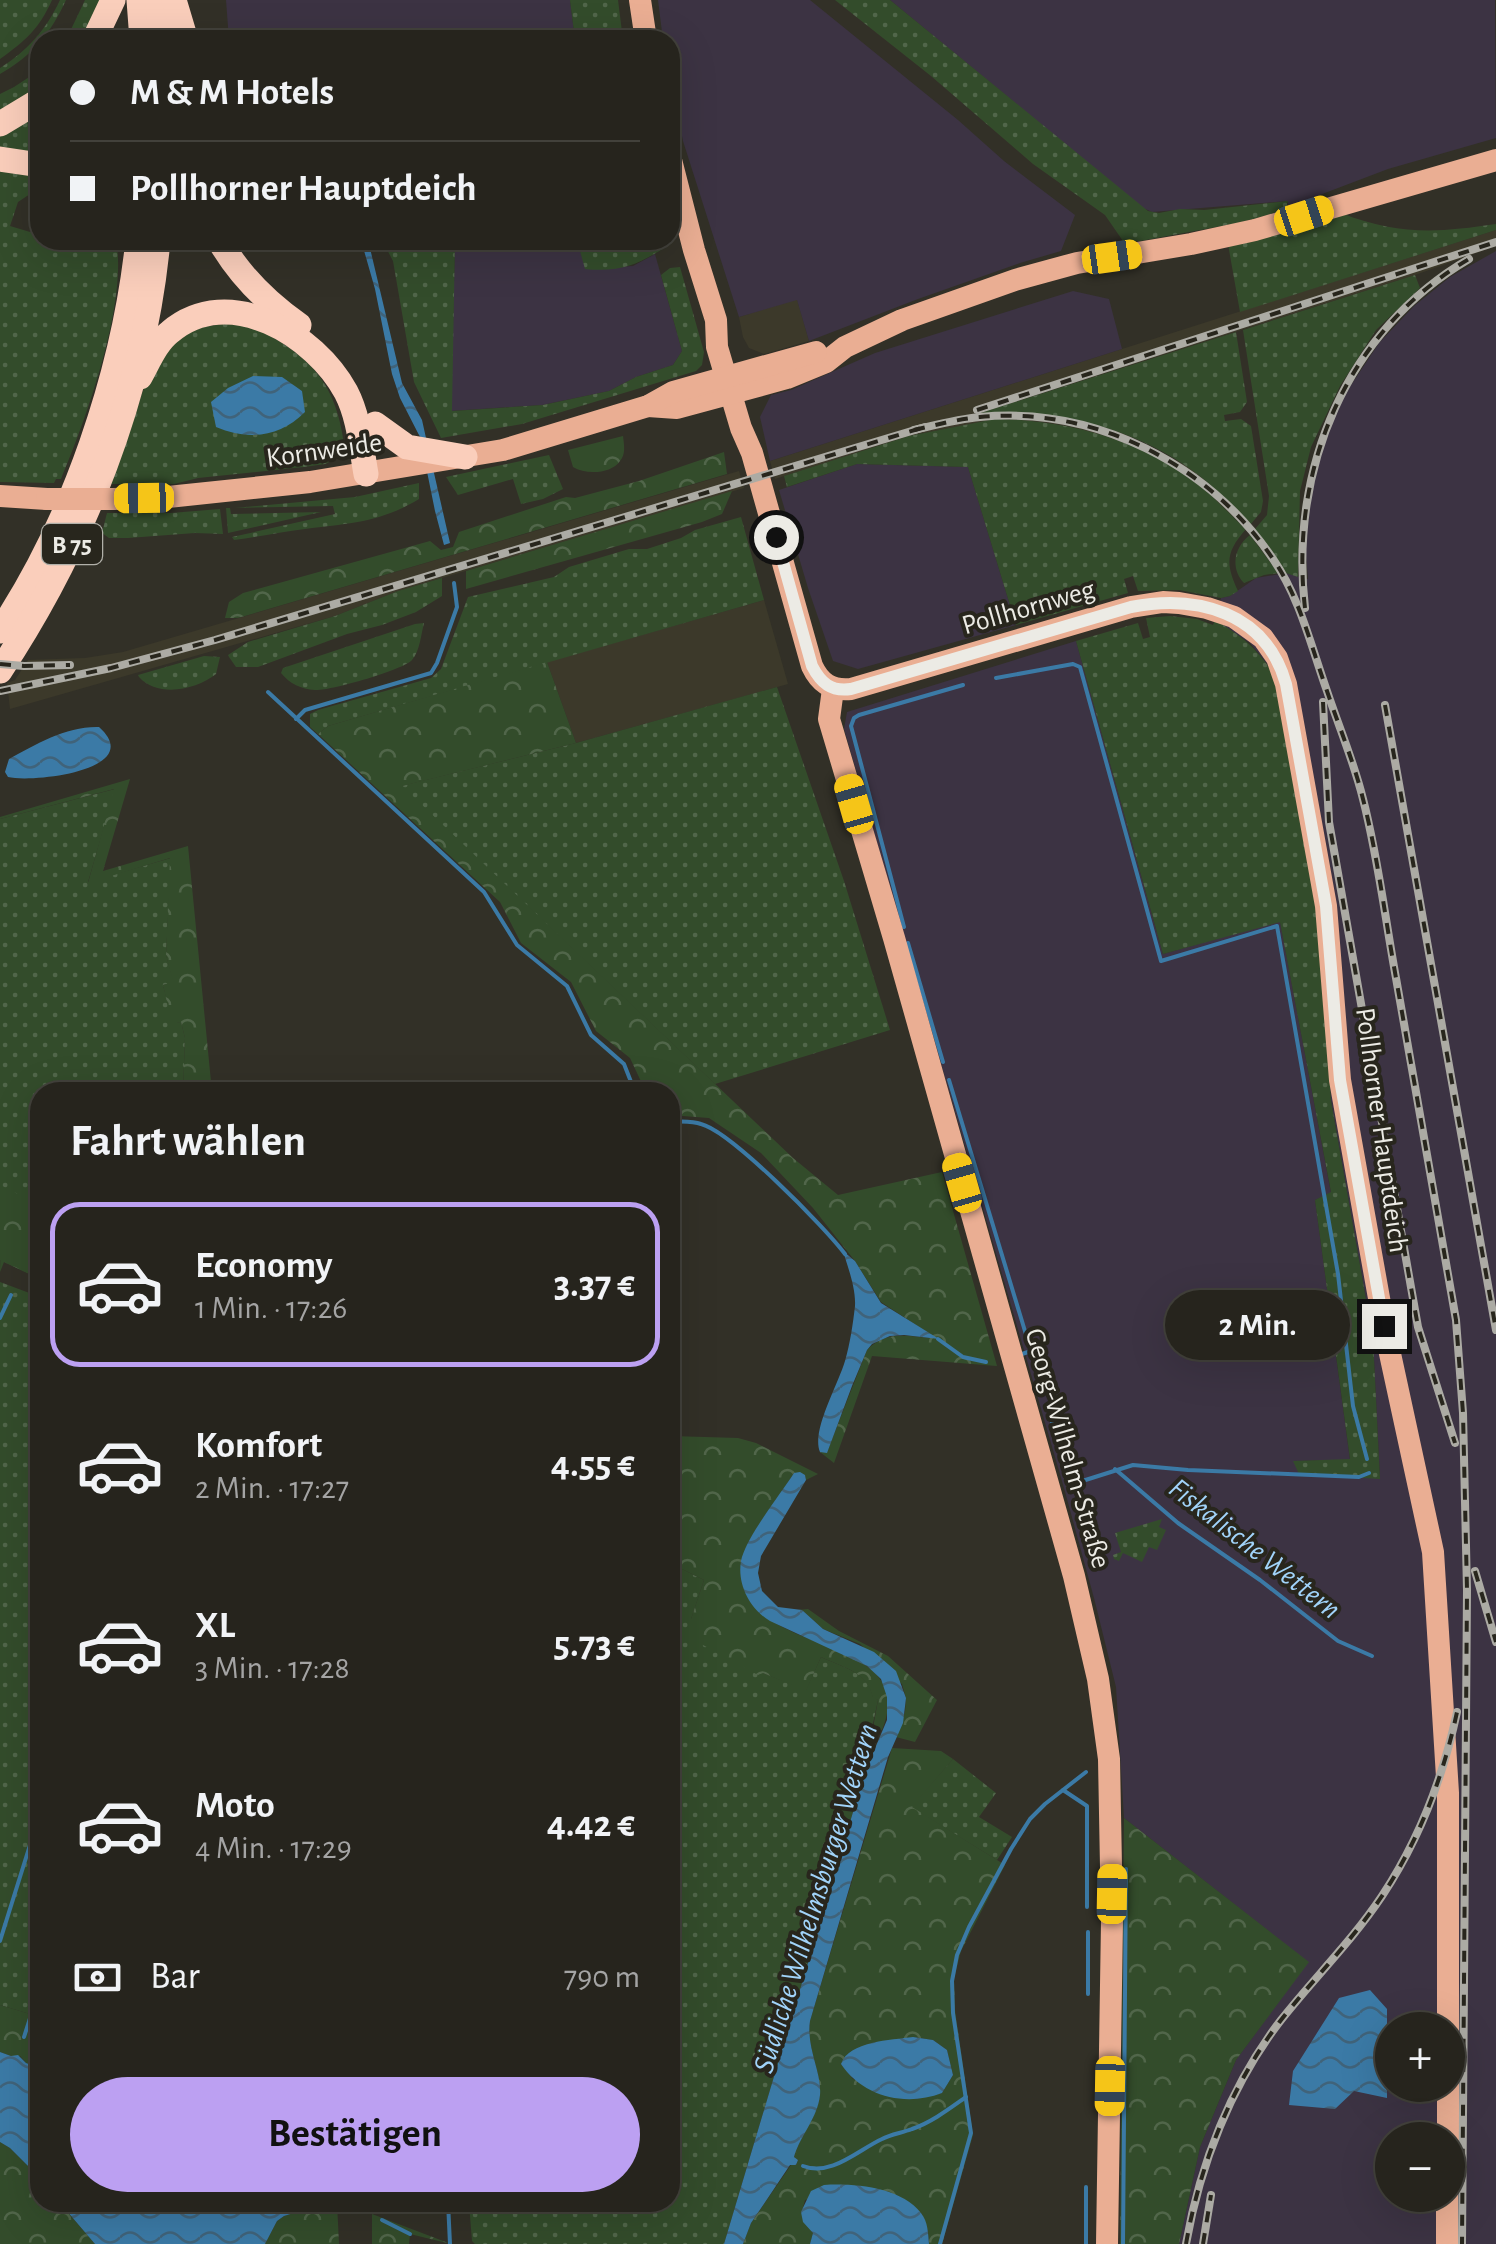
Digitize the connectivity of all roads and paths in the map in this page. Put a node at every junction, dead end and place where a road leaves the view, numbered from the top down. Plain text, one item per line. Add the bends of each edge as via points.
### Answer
1 (113, 0) edge
2 (139, 0) edge
3 (158, 0) edge
4 (174, 0) edge
5 (640, 0) edge
6 (99, 30) edge
7 (141, 30) edge
8 (160, 30) edge
9 (183, 30) edge
10 (644, 30) edge
11 (30, 106) edge
12 (0, 124) edge
13 (0, 159) edge
14 (1496, 160) edge
15 (30, 164) edge
16 (680, 196) edge
17 (127, 250) edge
18 (137, 250) edge
19 (157, 250) edge
20 (225, 250) edge
21 (130, 298) junction
22 (736, 384) junction
23 (123, 408) junction
24 (374, 424) junction
25 (437, 457) junction
26 (366, 474) junction
27 (0, 496) edge
28 (1234, 617) joint
29 (0, 632) edge
30 (0, 671) edge
31 (836, 690) junction
32 (1448, 2122) edge
33 (1447, 2212) edge
34 (1107, 2244) edge
35 (1447, 2244) edge

1 - 6 highway
2 - 7 highway
3 - 8 highway
4 - 9 highway
5 - 10 main road
11 - 12 highway
13 - 15 highway
14 - 22 main road, Kornweide via 1254,230 1026,276
16 - 22 main road via 716,320 715,340
17 - 21 highway, B 75
18 - 21 highway, B 75
19 - 23 highway, B 75
20 - 24 highway via 260,294 346,363
21 - 29 highway, B 75 via 74,488
22 - 25 main road, Kornweide via 673,392 532,442
22 - 31 main road via 741,428 812,666
23 - 26 highway via 170,332 193,318 239,312 286,331 338,379 356,419
23 - 30 highway, B 75 via 69,551
24 - 25 highway
24 - 26 highway via 379,460
25 - 26 main road, Kornweide
26 - 27 main road, Kornweide, bridge via 168,497
28 - 31 main road, Pollhornweg via 1189,604 1144,604
28 - 32 main road, Pollhorner Hauptdeich via 1262,638 1286,684 1326,906 1340,1080 1433,1552 1448,1810
31 - 34 main road, Georg-Wilhelm-Straße via 829,719 1098,1679 1112,1840
33 - 35 main road

